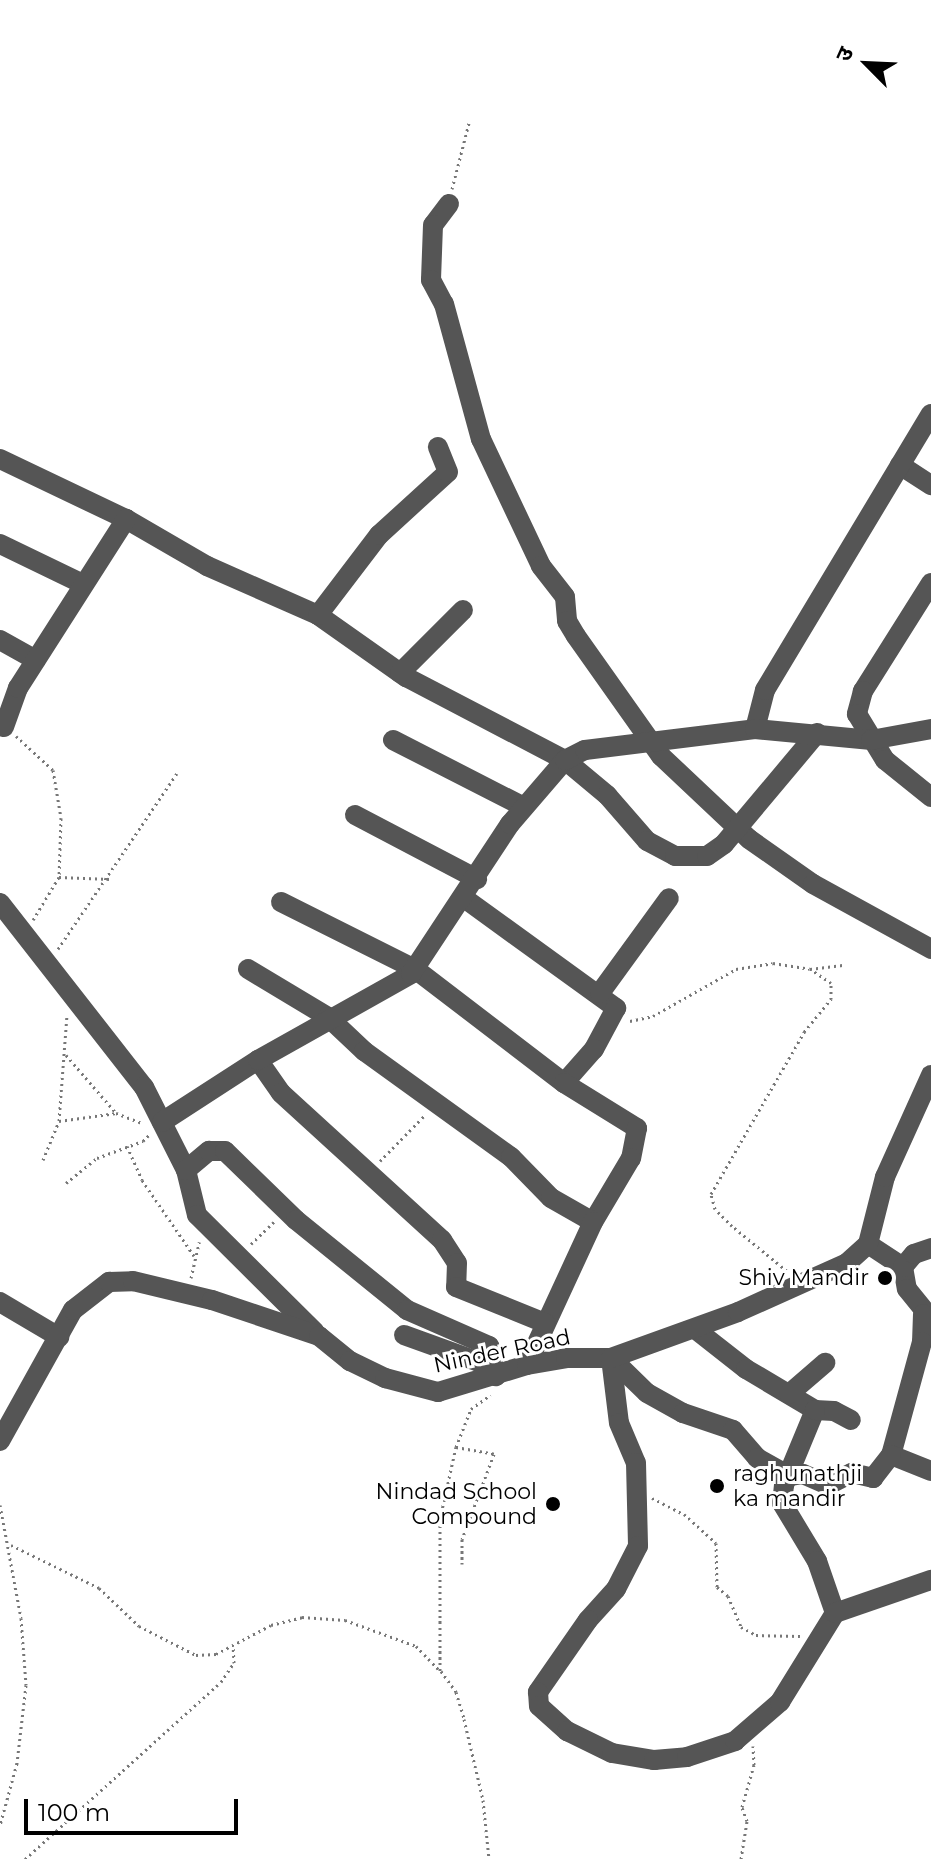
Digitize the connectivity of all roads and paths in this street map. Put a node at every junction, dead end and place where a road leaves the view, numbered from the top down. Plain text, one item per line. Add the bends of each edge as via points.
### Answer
1 (469, 123) dead end
2 (449, 204) joint
3 (931, 414) edge
4 (438, 447) dead end
5 (0, 459) edge
6 (900, 465) junction
7 (931, 485) edge
8 (126, 519) junction
9 (0, 544) edge
10 (931, 583) edge
11 (83, 584) junction
12 (463, 610) dead end
13 (318, 615) junction
14 (0, 640) edge
15 (36, 660) junction
16 (400, 673) junction
17 (4, 727) joint
18 (755, 729) junction
19 (931, 729) edge
20 (817, 733) junction
21 (393, 740) dead end
22 (649, 740) junction
23 (871, 740) junction
24 (565, 760) junction
25 (177, 773) dead end
26 (931, 797) edge
27 (524, 807) junction
28 (355, 815) dead end
29 (737, 829) junction
30 (59, 877) junction
31 (110, 879) junction
32 (477, 879) junction
33 (464, 898) junction
34 (669, 898) dead end
35 (281, 902) dead end
36 (0, 903) edge
37 (26, 932) junction
38 (931, 949) edge
39 (48, 961) junction
40 (845, 965) dead end
41 (248, 969) dead end
42 (415, 969) junction
43 (810, 969) junction
44 (68, 987) junction
45 (600, 993) junction
46 (615, 1017) junction
47 (333, 1022) junction
48 (64, 1054) junction
49 (258, 1060) junction
50 (930, 1080) edge
51 (564, 1083) junction
52 (435, 1106) junction
53 (116, 1113) junction
54 (59, 1121) junction
55 (162, 1122) junction
56 (127, 1146) junction
57 (43, 1160) dead end
58 (186, 1170) junction
59 (369, 1172) junction
60 (66, 1183) dead end
61 (285, 1210) junction
62 (593, 1222) junction
63 (208, 1227) junction
64 (868, 1244) junction
65 (931, 1248) edge
66 (194, 1256) junction
67 (237, 1258) junction
68 (903, 1267) junction
69 (803, 1283) junction
70 (179, 1293) junction
71 (0, 1302) edge
72 (927, 1317) edge
73 (545, 1323) junction
74 (695, 1329) junction
75 (404, 1335) dead end
76 (319, 1336) junction
77 (59, 1337) junction
78 (611, 1358) junction
79 (825, 1363) dead end
80 (527, 1365) junction
81 (495, 1384) junction
82 (789, 1394) junction
83 (815, 1410) junction
84 (851, 1420) dead end
85 (0, 1441) edge
86 (456, 1447) junction
87 (891, 1455) junction
88 (931, 1471) edge
89 (790, 1476) junction
90 (638, 1490) junction
91 (0, 1505) edge
92 (11, 1545) junction
93 (462, 1564) dead end
94 (930, 1574) edge
95 (835, 1613) junction
96 (820, 1636) junction
97 (233, 1646) junction
98 (440, 1671) junction
99 (747, 1733) junction
100 (0, 1825) edge
101 (489, 1857) edge
102 (25, 1859) edge
103 (741, 1859) edge

1 - 2 path
2 - 22 street via 433,225 431,280 444,304 481,439 541,566 565,597 567,621
3 - 6 street
4 - 13 street via 448,472 379,535
5 - 8 street
6 - 7 street
6 - 18 street via 765,690
8 - 11 street
8 - 13 street via 207,566
9 - 11 street
10 - 23 street via 863,691 857,714
11 - 15 street
12 - 16 street
13 - 16 street
14 - 15 street
15 - 17 street via 18,688
16 - 24 street
17 - 30 path via 53,770 61,818
18 - 20 street
18 - 22 street
19 - 23 street
20 - 23 street
20 - 29 street
21 - 27 street
22 - 24 street via 585,750
22 - 29 street
23 - 26 street via 885,760
24 - 27 street
24 - 29 street via 660,851 707,856
25 - 31 path
27 - 32 street
28 - 32 street
29 - 38 street via 813,884
30 - 31 path
30 - 37 path
31 - 39 path
32 - 33 street
33 - 42 street
33 - 45 street
34 - 45 street
35 - 42 street
36 - 37 street
37 - 39 street
39 - 44 street
40 - 43 path
41 - 47 street
42 - 47 street
42 - 51 street
43 - 46 path via 773,963 736,969 653,1016 631,1021
43 - 69 path via 831,983 831,999 804,1032 711,1194 715,1209 732,1226
44 - 48 path
44 - 55 street via 144,1087
45 - 46 street via 616,1008
46 - 51 street
47 - 49 street
47 - 52 street
48 - 53 path
48 - 54 path
49 - 55 street
49 - 59 street via 281,1093
50 - 64 street via 885,1177
51 - 62 street via 637,1128 631,1158
52 - 59 path
52 - 62 street via 511,1157 551,1198
53 - 54 path
53 - 55 path via 143,1123
54 - 57 path
55 - 56 path via 143,1141
55 - 58 street
56 - 60 path via 97,1158
56 - 66 path via 151,1195
58 - 61 street via 209,1151 225,1151
58 - 63 street via 197,1215
59 - 73 street via 442,1240 457,1263 456,1287
61 - 67 path
61 - 81 street via 419,1318 489,1346
62 - 73 street
63 - 66 path
63 - 67 street
64 - 68 street
64 - 69 street, Ninder Road via 847,1263
65 - 68 street via 914,1254
66 - 70 path via 192,1276
67 - 76 street
68 - 72 street via 907,1289
69 - 74 street, Ninder Road
70 - 76 street, Ninder Road
70 - 77 street, Ninder Road via 133,1281 109,1282 73,1310
71 - 77 street
72 - 87 street
73 - 80 street
74 - 78 street, Ninder Road
74 - 82 street
75 - 81 street via 479,1362
76 - 81 street, Ninder Road via 350,1361 413,1388 438,1392
77 - 85 street, Ninder Road
78 - 80 street, Ninder Road
78 - 89 street via 647,1393 683,1413 733,1430 757,1458
78 - 90 street via 619,1423 636,1463
79 - 82 street
80 - 81 street, Ninder Road
81 - 86 path via 471,1409
82 - 83 street
83 - 84 street via 834,1411
83 - 89 street
86 - 93 path via 494,1454 469,1515
86 - 98 path via 440,1519
87 - 88 street
87 - 89 street via 873,1478 852,1473 828,1485 803,1474
89 - 95 street via 782,1503 817,1561
90 - 96 path via 684,1514 716,1543 717,1587 728,1596 741,1627 756,1635
90 - 99 street via 638,1546 616,1589 538,1692 539,1706 567,1731 612,1753 654,1760 687,1757
91 - 92 path
92 - 97 path via 99,1588 139,1626 174,1647 196,1655
92 - 100 path via 26,1685 17,1763
94 - 95 street
95 - 96 street
96 - 99 street via 780,1702
97 - 98 path via 271,1625 302,1617 345,1620 416,1646
97 - 102 path via 234,1663 221,1682
98 - 101 path via 456,1692 464,1719
99 - 103 path via 754,1757 742,1807 747,1821

